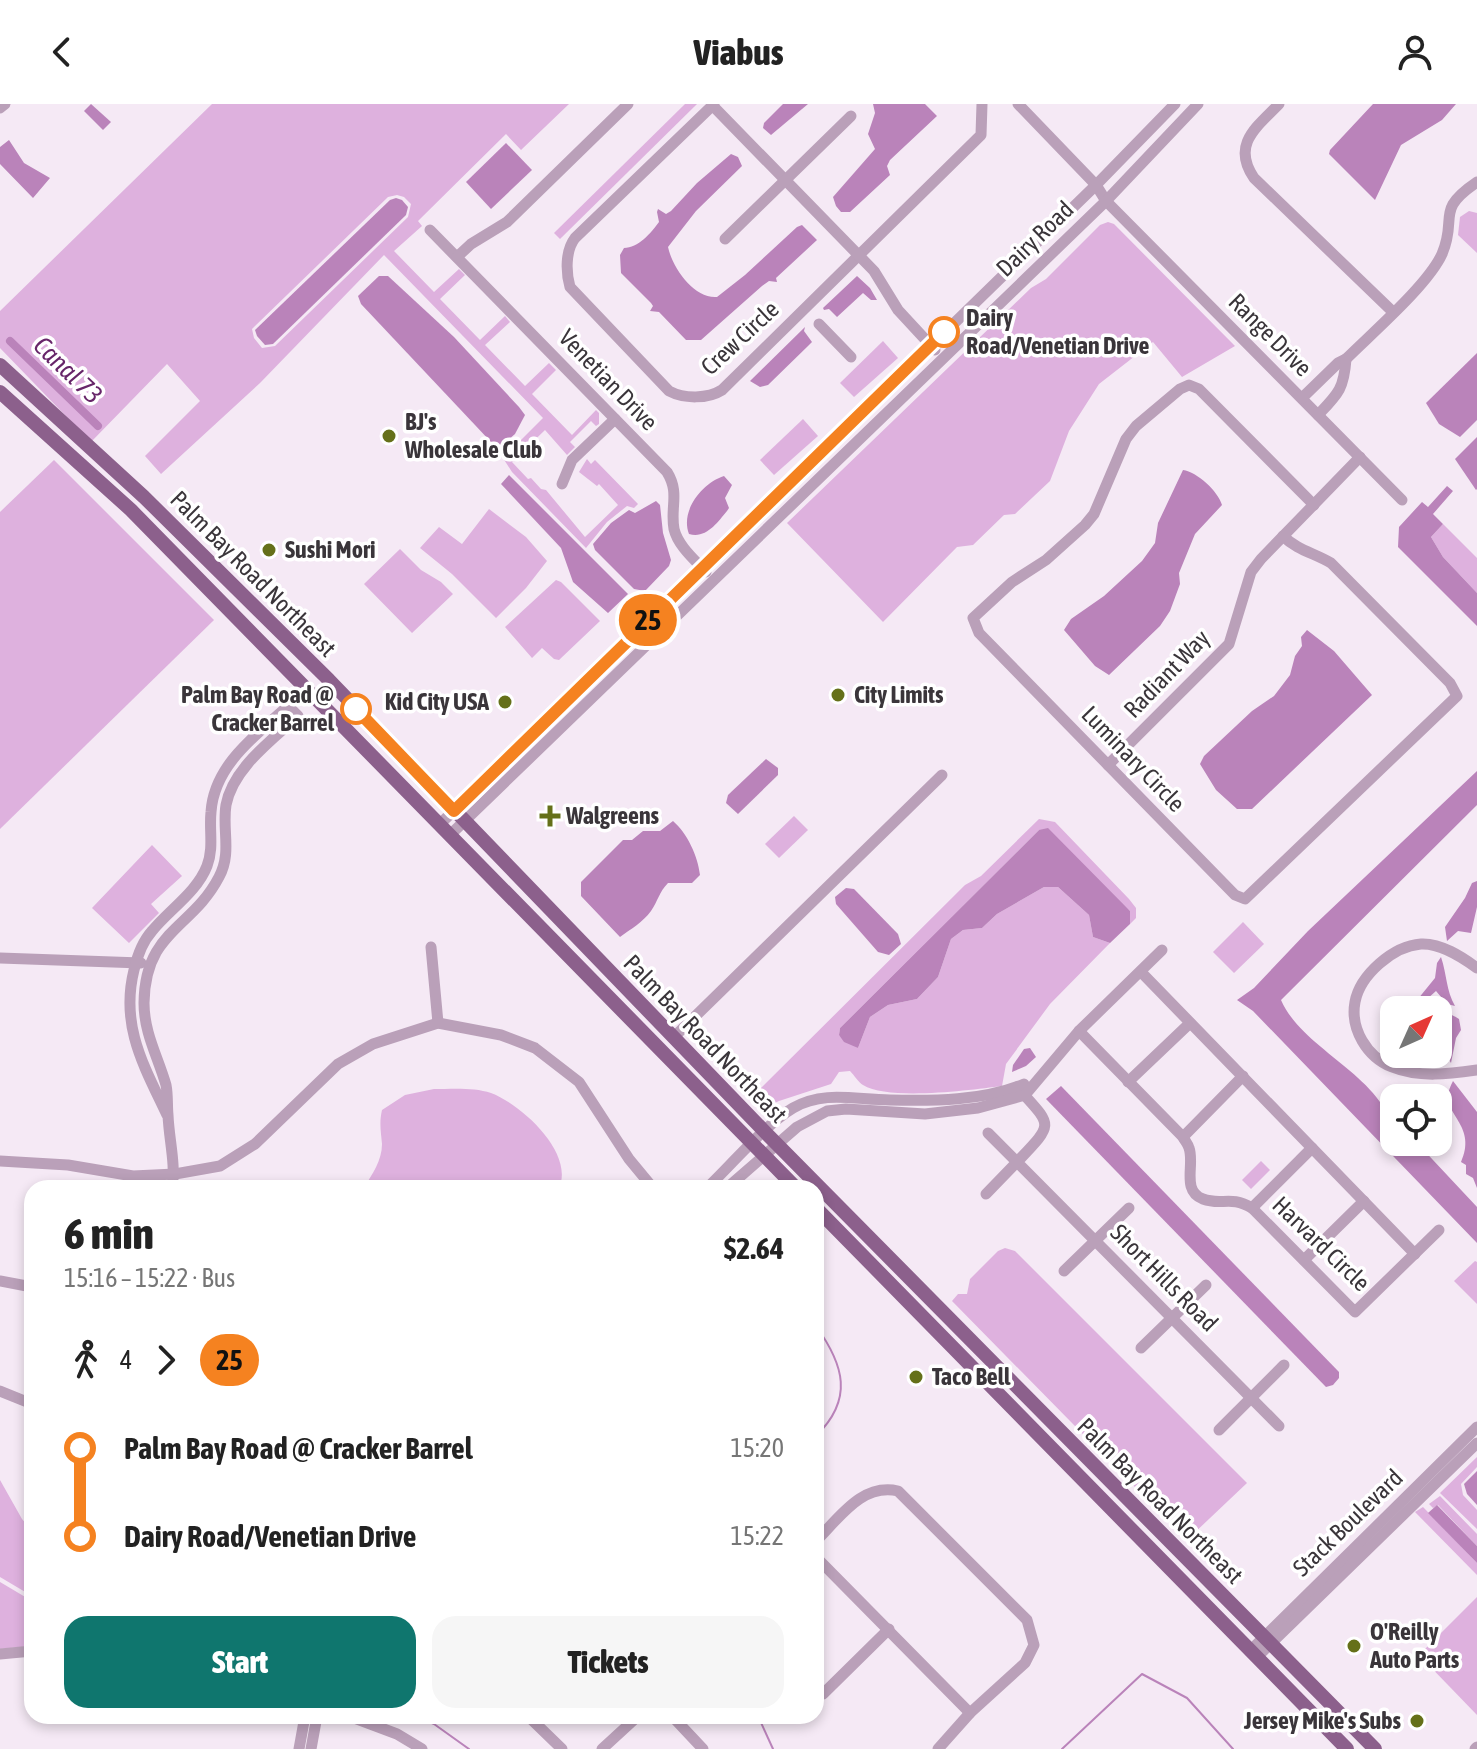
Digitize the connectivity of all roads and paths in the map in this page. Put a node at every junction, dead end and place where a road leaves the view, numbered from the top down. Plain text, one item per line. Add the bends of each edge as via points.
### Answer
1 (5, 104) edge
2 (628, 104) edge
3 (982, 104) edge
4 (1018, 104) edge
5 (1175, 104) edge
6 (1198, 104) edge
7 (1279, 104) edge
8 (713, 105) edge
9 (0, 108) edge
10 (851, 116) dead end
11 (785, 180) junction
12 (1477, 182) edge
13 (1096, 185) junction
14 (1106, 201) junction
15 (430, 230) dead end
16 (725, 239) dead end
17 (858, 255) junction
18 (457, 257) junction
19 (1393, 312) junction
20 (819, 324) dead end
21 (930, 345) junction
22 (851, 357) dead end
23 (943, 358) junction
24 (1346, 359) junction
25 (0, 365) edge
26 (0, 392) edge
27 (1302, 398) junction
28 (1318, 415) junction
29 (615, 419) junction
30 (1360, 457) junction
31 (562, 484) dead end
32 (144, 497) junction
33 (1402, 500) dead end
34 (1314, 505) junction
35 (131, 510) junction
36 (1283, 536) junction
37 (701, 567) junction
38 (714, 579) junction
39 (627, 640) junction
40 (653, 640) junction
41 (639, 652) junction
42 (613, 654) junction
43 (1108, 765) junction
44 (942, 775) dead end
45 (459, 816) junction
46 (444, 830) junction
47 (431, 947) dead end
48 (1162, 950) dead end
49 (0, 958) edge
50 (136, 962) junction
51 (150, 964) junction
52 (1477, 968) edge
53 (1141, 972) junction
54 (438, 1023) junction
55 (1190, 1023) junction
56 (1079, 1031) junction
57 (649, 1038) junction
58 (673, 1038) junction
59 (1477, 1070) edge
60 (1243, 1076) junction
61 (1128, 1082) junction
62 (1021, 1091) junction
63 (167, 1115) junction
64 (765, 1132) junction
65 (988, 1133) dead end
66 (1183, 1137) junction
67 (753, 1144) junction
68 (777, 1144) junction
69 (1312, 1148) junction
70 (764, 1155) junction
71 (0, 1161) edge
72 (1017, 1162) junction
73 (175, 1174) junction
74 (174, 1180) edge
75 (646, 1180) edge
76 (715, 1180) edge
77 (736, 1180) edge
78 (788, 1180) edge
79 (813, 1180) edge
80 (824, 1192) edge
81 (986, 1194) dead end
82 (1364, 1201) junction
83 (1129, 1208) dead end
84 (1252, 1208) junction
85 (824, 1216) edge
86 (1439, 1230) dead end
87 (1095, 1241) junction
88 (1415, 1254) junction
89 (1304, 1260) junction
90 (1064, 1271) dead end
91 (0, 1281) edge
92 (1206, 1285) dead end
93 (24, 1286) edge
94 (907, 1301) junction
95 (936, 1305) junction
96 (1172, 1318) junction
97 (954, 1323) junction
98 (929, 1324) junction
99 (1141, 1348) dead end
100 (1284, 1365) dead end
101 (0, 1391) edge
102 (1251, 1398) junction
103 (24, 1401) edge
104 (1279, 1426) dead end
105 (1477, 1427) edge
106 (1219, 1430) dead end
107 (1477, 1443) edge
108 (1054, 1451) junction
109 (1084, 1454) junction
110 (1082, 1479) junction
111 (1110, 1481) junction
112 (824, 1533) edge
113 (824, 1565) edge
114 (889, 1629) junction
115 (1267, 1640) junction
116 (24, 1652) edge
117 (0, 1654) edge
118 (1254, 1654) junction
119 (824, 1693) edge
120 (970, 1713) junction
121 (304, 1724) edge
122 (316, 1724) edge
123 (370, 1724) edge
124 (536, 1724) edge
125 (629, 1724) edge
126 (680, 1724) edge
127 (299, 1749) edge
128 (311, 1749) edge
129 (422, 1749) edge
130 (562, 1749) edge
131 (602, 1749) edge
132 (703, 1749) edge
133 (938, 1749) edge
134 (1347, 1749) edge
135 (1375, 1749) edge

1 - 9 street
2 - 18 street via 507,222
3 - 17 street, Crew Circle via 981,135
4 - 13 street, Range Drive
5 - 13 street, Dairy Road
6 - 14 street, Dairy Road
7 - 19 street via 1250,135 1246,167
8 - 11 street
8 - 17 street, Crew Circle via 568,249 570,287 669,391 708,396 722,390
10 - 11 street
11 - 16 street
11 - 17 street
12 - 19 street via 1453,202 1446,244 1430,274
13 - 14 street, Range Drive
13 - 21 street, Dairy Road
14 - 23 street, Dairy Road
14 - 27 street, Range Drive
15 - 18 street, Venetian Drive
17 - 21 street
18 - 29 street, Venetian Drive
19 - 24 street
20 - 22 street
21 - 23 street
21 - 37 street, Dairy Road
23 - 38 street, Dairy Road
24 - 27 street
24 - 28 street via 1340,392
25 - 32 main road, Palm Bay Road Northeast
26 - 35 main road, Palm Bay Road Northeast
27 - 28 street, Range Drive
28 - 30 street, Range Drive
29 - 31 street via 572,460
29 - 37 street, Venetian Drive via 675,485 674,529
30 - 33 street, Range Drive
30 - 34 street, Radiant Way
32 - 35 main road
32 - 45 main road, Palm Bay Road Northeast
34 - 36 street, Radiant Way
34 - 43 street, Luminary Circle via 1199,389 1189,385 1131,433 1085,525 973,618 979,633
35 - 46 main road, Palm Bay Road Northeast
36 - 43 street, Radiant Way via 1251,572 1229,644
36 - 43 street, Luminary Circle via 1331,563 1457,696 1245,899 1235,895
37 - 38 street, Venetian Drive
37 - 39 street, Dairy Road
38 - 40 street, Dairy Road
39 - 40 street
39 - 42 street, Dairy Road
40 - 41 street, Dairy Road
41 - 42 street
41 - 45 street, Dairy Road
42 - 45 street, Dairy Road
44 - 58 street
45 - 46 street, Dairy Road
45 - 58 main road, Palm Bay Road Northeast
46 - 57 main road, Palm Bay Road Northeast
47 - 54 street
48 - 53 street
49 - 50 street
50 - 51 street
50 - 51 street via 149,934 208,865 211,813 225,768 288,706 298,716 252,760 231,790 226,806 228,849 218,879 162,940
50 - 63 street via 128,992 129,1019 140,1058
51 - 63 street via 145,1024 167,1088
52 - 59 street via 1453,953 1422,944 1400,951 1366,980 1355,1002 1355,1026 1366,1049 1388,1066 1413,1074
53 - 55 street
53 - 56 street
54 - 73 street via 373,1044 338,1064 255,1144 220,1166
54 - 75 street via 501,1035 535,1048 579,1082
55 - 60 street
55 - 61 street
56 - 61 street
56 - 62 street
57 - 58 main road
57 - 67 main road, Palm Bay Road Northeast
58 - 64 main road, Palm Bay Road Northeast
60 - 66 street
60 - 69 street
61 - 66 street
62 - 64 street via 927,1100 816,1099 793,1108
62 - 68 street via 978,1108 925,1114 827,1111
62 - 72 street via 1047,1124
63 - 73 street
64 - 67 street
64 - 68 main road, Palm Bay Road Northeast
65 - 72 street, Short Hills Road
66 - 84 street, Harvard Circle via 1196,1195 1239,1200
67 - 70 main road, Palm Bay Road Northeast
67 - 76 street
68 - 70 street
68 - 79 main road, Palm Bay Road Northeast
69 - 82 street
69 - 84 street
70 - 77 street
70 - 78 main road, Palm Bay Road Northeast
71 - 73 street via 133,1176
72 - 81 street
72 - 87 street, Short Hills Road
73 - 74 street
80 - 95 main road, Palm Bay Road Northeast
82 - 88 street
82 - 89 street
83 - 87 street
84 - 89 street, Harvard Circle
85 - 94 main road, Palm Bay Road Northeast
86 - 88 street, Harvard Circle
87 - 90 street
87 - 96 street, Short Hills Road
88 - 89 street, Harvard Circle via 1355,1312
91 - 93 street
92 - 96 street
94 - 95 main road
94 - 98 main road, Palm Bay Road Northeast
95 - 97 main road, Palm Bay Road Northeast
96 - 99 street
96 - 102 street, Short Hills Road
97 - 98 main road
97 - 109 main road, Palm Bay Road Northeast
98 - 108 main road, Palm Bay Road Northeast
100 - 102 street
101 - 103 street
102 - 104 street, Short Hills Road
102 - 106 street
105 - 115 street, Stack Boulevard
107 - 115 street, Stack Boulevard
108 - 109 main road
108 - 110 main road, Palm Bay Road Northeast
109 - 111 main road, Palm Bay Road Northeast
110 - 111 main road
110 - 118 main road, Palm Bay Road Northeast
111 - 115 main road, Palm Bay Road Northeast
112 - 120 street via 863,1494 883,1488 898,1491 1027,1620 1034,1645 1025,1663
113 - 114 street
114 - 119 street
114 - 120 street
115 - 118 street, Stack Boulevard
115 - 135 main road, Palm Bay Road Northeast
116 - 117 street
118 - 134 main road, Palm Bay Road Northeast
120 - 133 street
121 - 127 street
122 - 128 street
123 - 129 street
124 - 130 street
125 - 131 street
126 - 132 street

